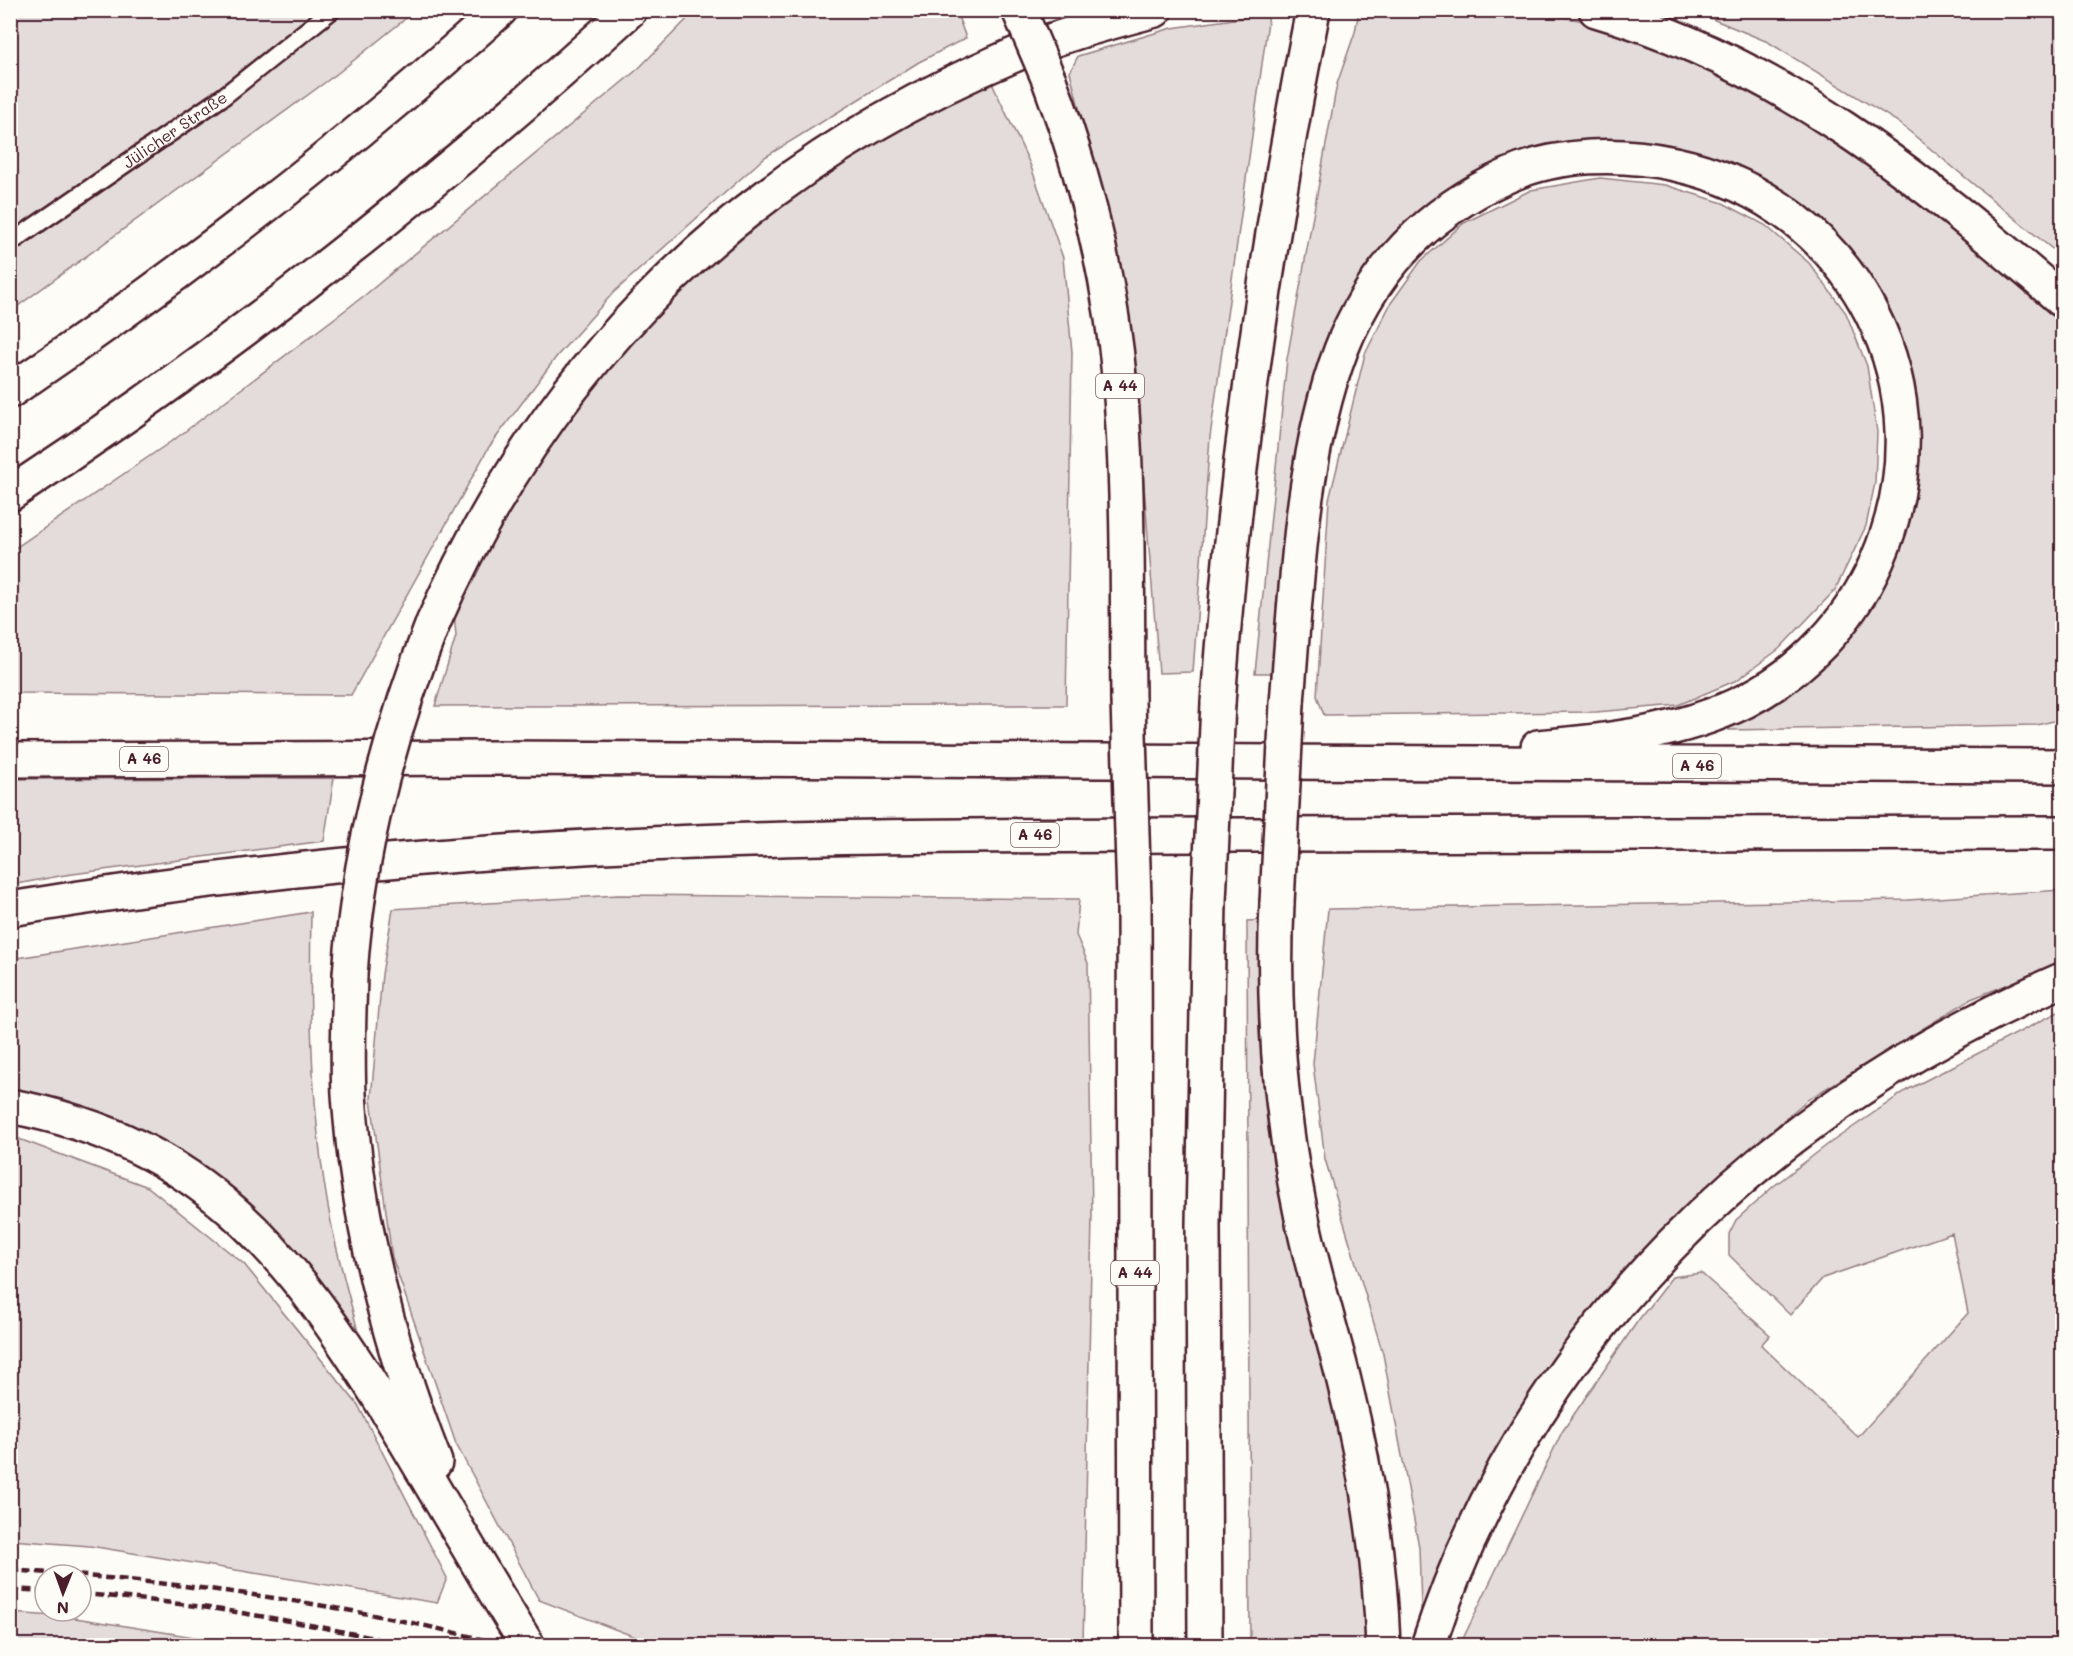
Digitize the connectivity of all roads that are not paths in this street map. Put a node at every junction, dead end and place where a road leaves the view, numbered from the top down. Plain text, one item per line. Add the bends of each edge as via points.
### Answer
1 (332, 10) edge
2 (500, 10) edge
3 (630, 10) edge
4 (1019, 10) edge
5 (1155, 10) edge
6 (1313, 10) edge
7 (1596, 10) edge
8 (10, 243) edge
9 (2062, 300) edge
10 (10, 391) edge
11 (10, 494) edge
12 (10, 760) edge
13 (1332, 763) junction
14 (2062, 766) edge
15 (2062, 833) edge
16 (10, 909) edge
17 (2062, 980) edge
18 (10, 1106) edge
19 (467, 1542) junction
20 (528, 1646) edge
21 (1136, 1646) edge
22 (1205, 1646) edge
23 (1383, 1646) edge
24 (1428, 1646) edge

1 - 8 lane, Jülicher Straße via 224,96
2 - 10 highway via 268,204 149,295
3 - 11 highway via 476,147 327,268 164,390
4 - 21 highway, A 44, bridge via 1076,156 1095,231 1116,353 1122,418 1134,900
5 - 19 highway, bridge via 1090,27 1016,54 891,113 810,164 716,236 612,338 551,416 492,506 433,623 384,765 361,877 350,975 349,1095 371,1250 383,1305 406,1382
6 - 22 highway, bridge via 1254,357 1228,575 1218,703 1209,902 1203,1224
7 - 9 highway via 1694,45 1821,112 1909,172
12 - 13 highway, A 46 via 510,758
13 - 14 highway, A 46
13 - 23 highway, bridge via 1571,744 1659,730 1742,702 1802,664 1836,628 1864,586 1889,531 1900,483 1903,445 1897,381 1877,324 1848,273 1823,244 1776,205 1722,178 1659,160 1589,158 1534,166 1482,188 1435,219 1390,263 1356,317 1330,382 1312,461 1287,703 1277,903 1276,1023 1287,1141 1303,1226 1365,1476 1377,1549
15 - 16 highway, A 46 via 787,839 400,860 280,872
17 - 24 highway via 1941,1039 1841,1100 1746,1173 1662,1253 1598,1329 1525,1436 1467,1544
18 - 19 highway via 68,1119 154,1155 205,1188 266,1242 303,1284 360,1366
19 - 20 highway

